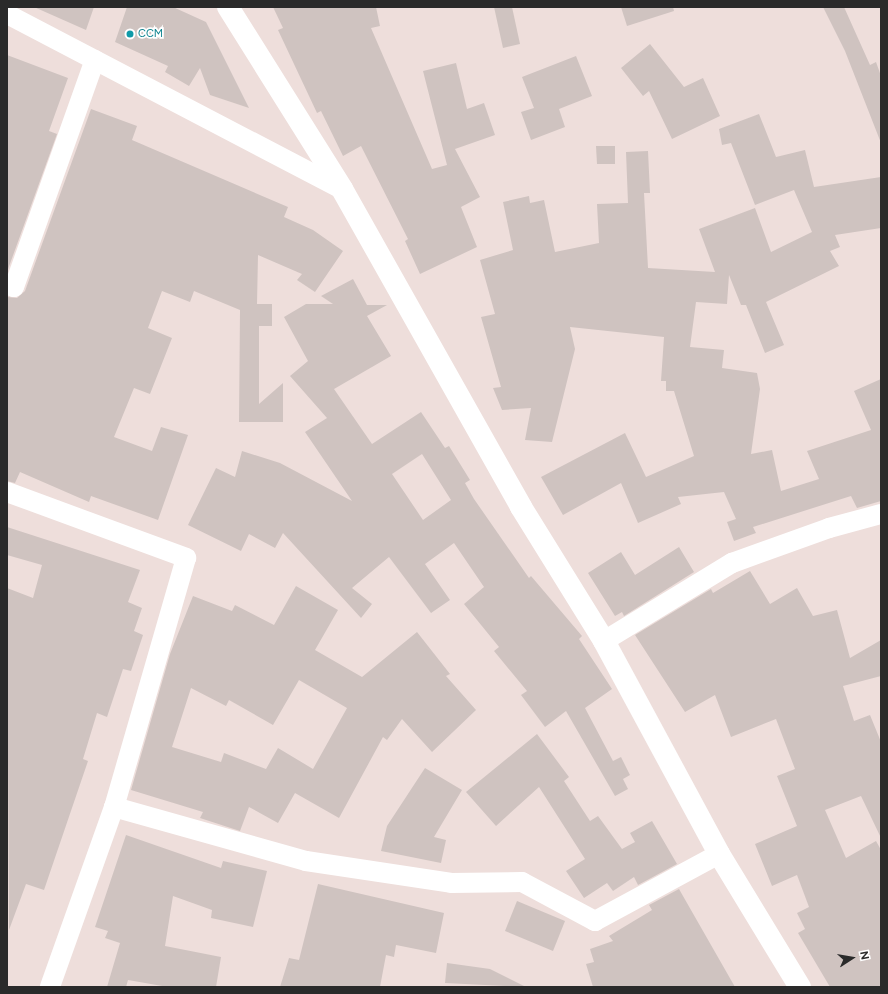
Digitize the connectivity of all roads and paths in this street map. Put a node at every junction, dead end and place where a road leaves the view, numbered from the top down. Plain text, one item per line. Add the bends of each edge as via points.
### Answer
1 (228, 7) edge
2 (7, 14) edge
3 (95, 60) junction
4 (342, 189) junction
5 (7, 285) edge
6 (7, 492) edge
7 (881, 514) edge
8 (604, 641) junction
9 (134, 694) dead end
10 (114, 807) junction
11 (719, 854) junction
12 (49, 987) edge
13 (800, 987) edge

1 - 4 street
2 - 3 street
3 - 4 street
3 - 5 street via 14,287
4 - 8 street via 521,507
6 - 10 street via 186,558
7 - 8 street via 829,528 732,563
8 - 11 street
9 - 10 street
10 - 11 street via 306,860 451,884 522,882 595,921
10 - 12 street
11 - 13 street

